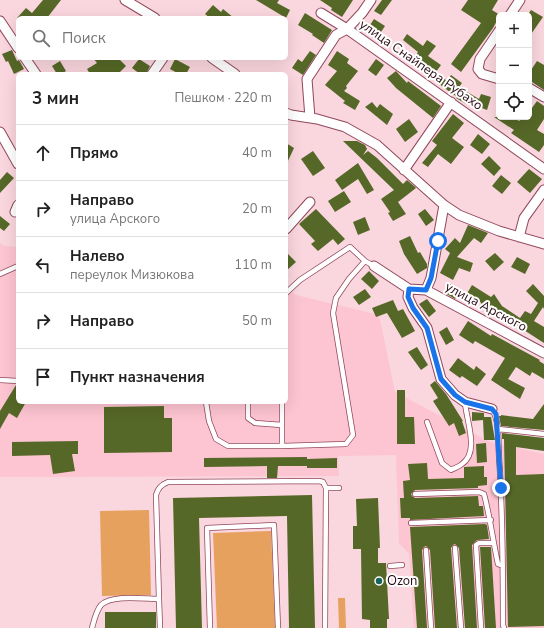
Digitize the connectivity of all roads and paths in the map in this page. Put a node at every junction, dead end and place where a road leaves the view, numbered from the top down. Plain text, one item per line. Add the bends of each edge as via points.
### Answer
1 (125, 0) edge
2 (371, 0) edge
3 (520, 0) edge
4 (512, 12) edge
5 (321, 13) dead end
6 (152, 16) edge
7 (0, 21) edge
8 (347, 29) junction
9 (496, 36) edge
10 (16, 45) edge
11 (26, 60) edge
12 (162, 60) edge
13 (215, 60) edge
14 (35, 72) edge
15 (153, 72) edge
16 (232, 72) edge
17 (496, 79) edge
18 (532, 90) edge
19 (544, 97) edge
20 (451, 102) junction
21 (288, 114) edge
22 (310, 118) junction
23 (0, 132) edge
24 (16, 160) edge
25 (544, 169) edge
26 (404, 170) junction
27 (544, 190) edge
28 (310, 202) dead end
29 (444, 205) junction
30 (288, 227) edge
31 (519, 237) junction
32 (544, 244) edge
33 (365, 261) junction
34 (374, 266) joint
35 (16, 267) edge
36 (0, 274) edge
37 (409, 289) junction
38 (426, 290) junction
39 (288, 291) edge
40 (544, 353) edge
41 (0, 380) edge
42 (16, 381) edge
43 (465, 402) junction
44 (206, 404) edge
45 (248, 404) edge
46 (282, 404) edge
47 (492, 409) joint
48 (427, 422) dead end
49 (282, 424) junction
50 (498, 428) junction
51 (544, 434) edge
52 (282, 446) junction
53 (326, 488) junction
54 (339, 488) dead end
55 (415, 494) dead end
56 (491, 520) junction
57 (411, 523) dead end
58 (493, 543) junction
59 (456, 548) dead end
60 (426, 550) dead end
61 (402, 565) dead end
62 (390, 566) dead end
63 (503, 566) junction
64 (159, 599) junction
65 (92, 628) edge
66 (160, 628) edge
67 (210, 628) edge
68 (278, 628) edge
69 (325, 628) edge
70 (431, 628) edge
71 (461, 628) edge
72 (481, 628) edge
73 (504, 628) edge

1 - 6 street
2 - 8 street
3 - 4 street
5 - 8 street, улица Снайпера Рубахо
7 - 10 street
8 - 20 street, улица Снайпера Рубахо
8 - 22 street via 336,35 307,80
9 - 17 street via 480,60 478,69 482,74
11 - 14 street
12 - 15 street
13 - 16 street
18 - 19 street
20 - 25 street, улица Снайпера Рубахо
20 - 26 street
21 - 22 street
22 - 26 street via 345,127 378,145
23 - 24 street
26 - 29 street
27 - 31 street via 524,218
28 - 30 street
29 - 31 street via 459,215
29 - 38 street via 431,278
31 - 32 street
33 - 34 lane
33 - 39 lane via 350,247 300,280
33 - 52 lane via 336,298 334,313 353,435 346,444
34 - 37 street, улица Арского
35 - 36 lane
37 - 38 street, улица Арского
37 - 43 street via 408,297 413,308 427,328 441,379
38 - 40 street, улица Арского
41 - 42 lane
43 - 47 street
43 - 48 lane via 472,438 470,452 463,464 451,470 442,463
44 - 52 lane via 216,439 228,446
45 - 49 lane via 248,418 255,424
46 - 49 lane
47 - 50 lane via 496,414
49 - 52 lane
50 - 51 lane
50 - 63 lane
53 - 54 lane
53 - 64 lane via 323,482 319,481 163,484 156,495
53 - 69 lane
55 - 56 lane via 479,492 484,494
56 - 57 lane
56 - 58 lane
58 - 63 lane via 498,564
58 - 72 lane via 476,545
59 - 71 lane
60 - 70 lane
61 - 62 lane
63 - 73 lane
64 - 65 lane via 110,600 101,605
64 - 66 lane
67 - 68 lane via 207,528 274,526

